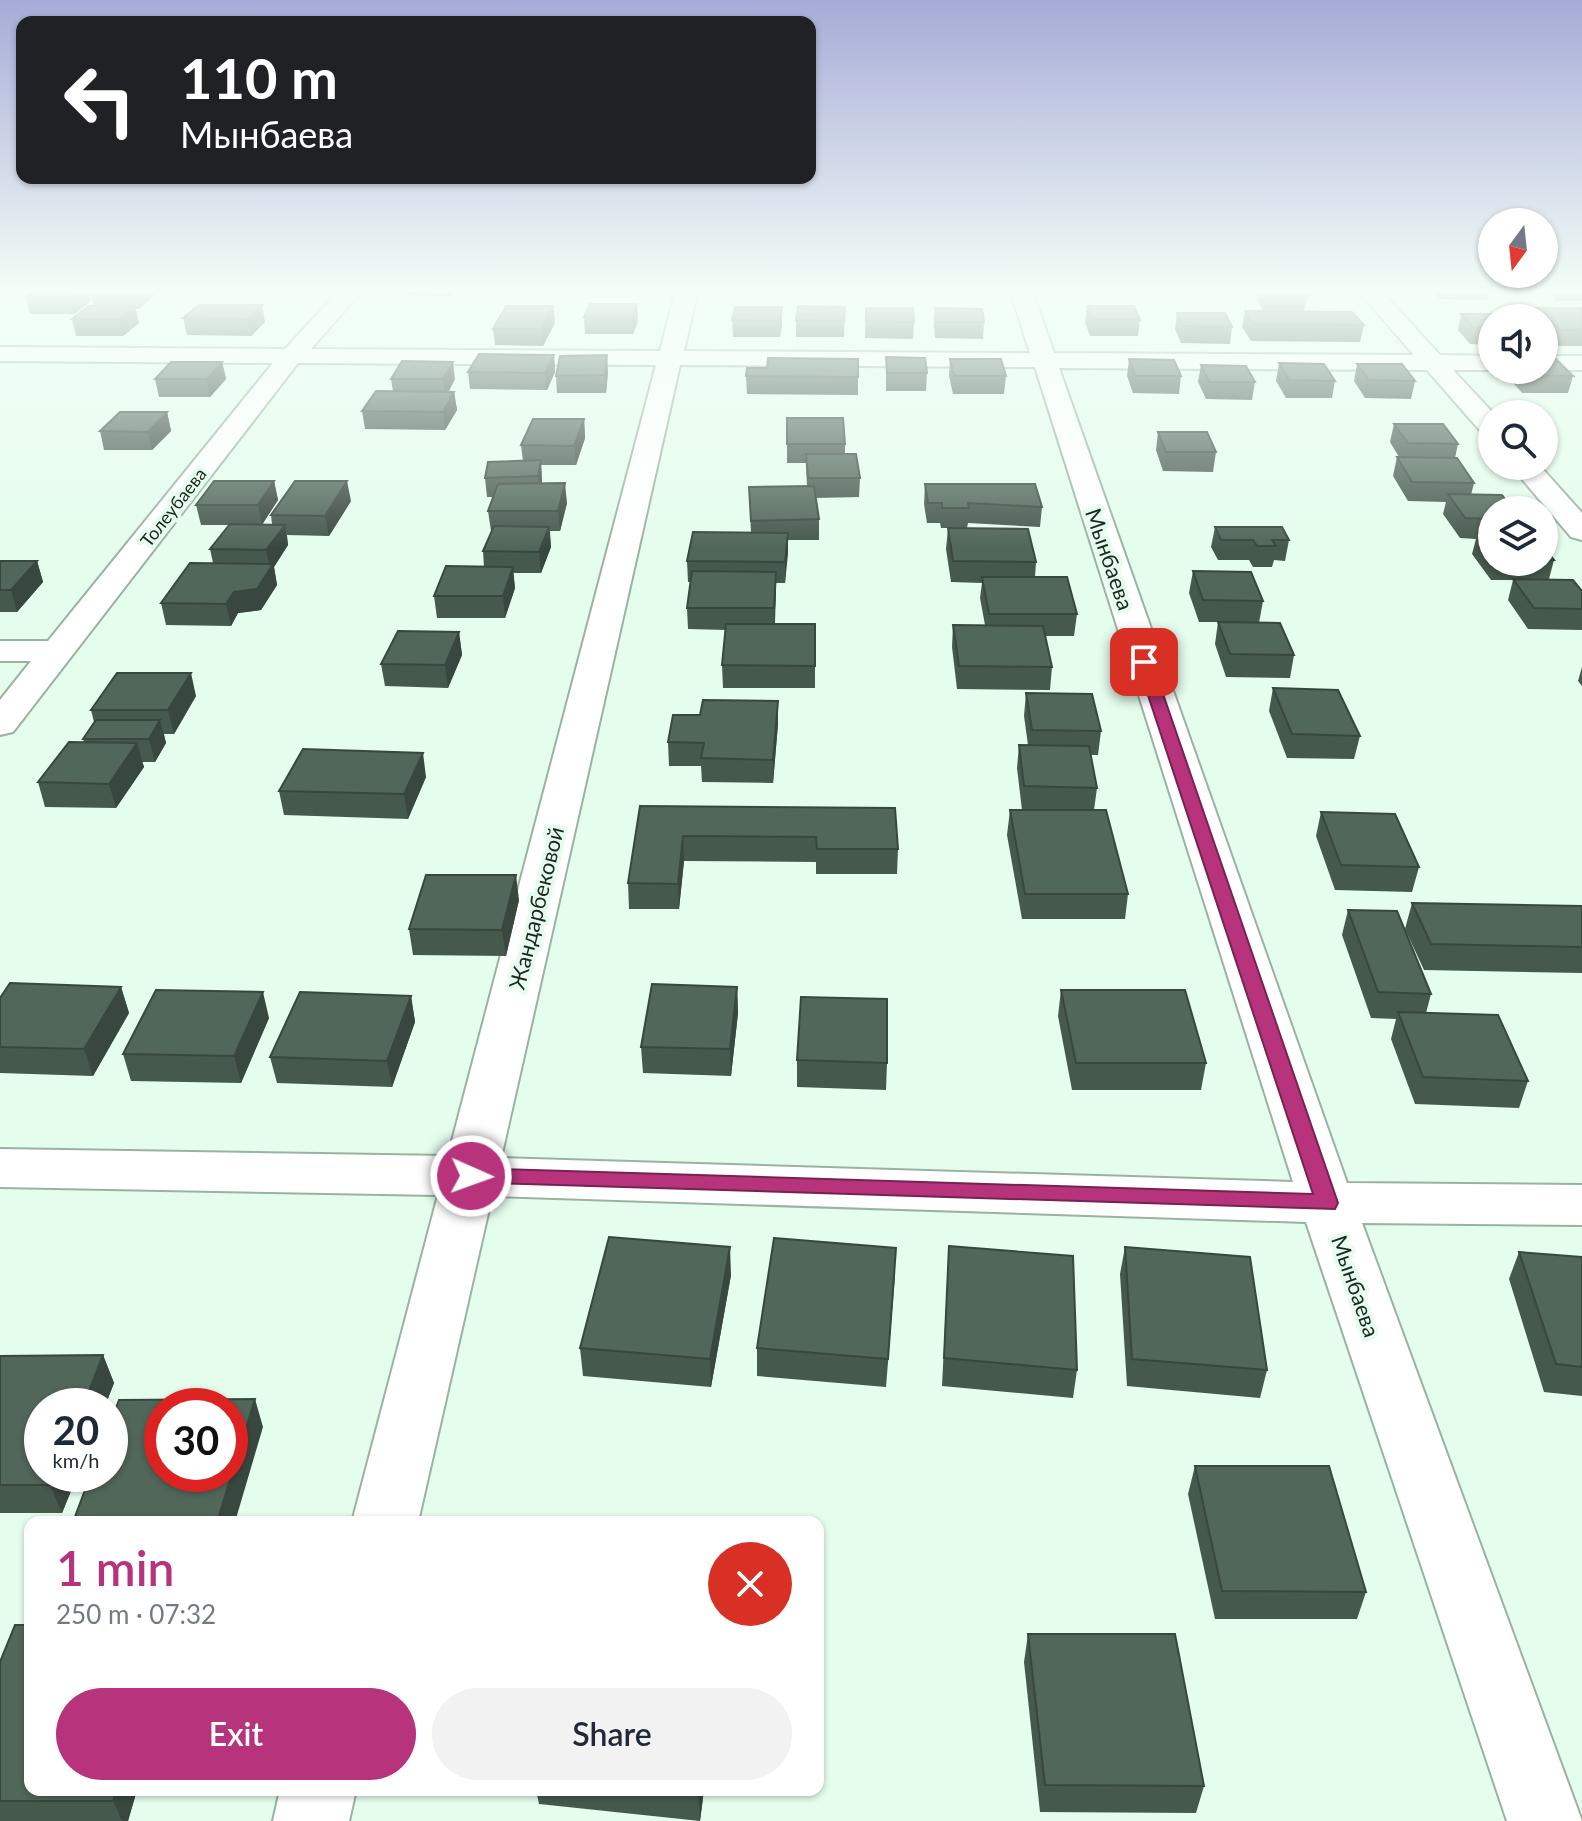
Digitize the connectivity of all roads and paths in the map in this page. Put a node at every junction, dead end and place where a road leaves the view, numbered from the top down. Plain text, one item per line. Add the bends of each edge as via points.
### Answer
1 (274, 378) edge
2 (665, 378) edge
3 (1049, 378) edge
4 (1449, 378) edge
5 (1478, 412) edge
6 (1537, 480) edge
7 (1582, 531) edge
8 (0, 651) edge
9 (60, 651) junction
10 (0, 724) edge
11 (0, 1168) edge
12 (471, 1176) junction
13 (1327, 1203) junction
14 (1582, 1205) edge
15 (386, 1516) edge
16 (317, 1796) edge
17 (311, 1821) edge
18 (1545, 1821) edge

1 - 9 street, Толеубаева
2 - 12 street, Жандарбековой
3 - 13 street, Мынбаева
4 - 5 street
6 - 7 street
8 - 9 street
9 - 10 street, Толеубаева
11 - 12 street
12 - 13 street
12 - 15 street, Жандарбековой
13 - 14 street
13 - 18 street, Мынбаева
16 - 17 street

